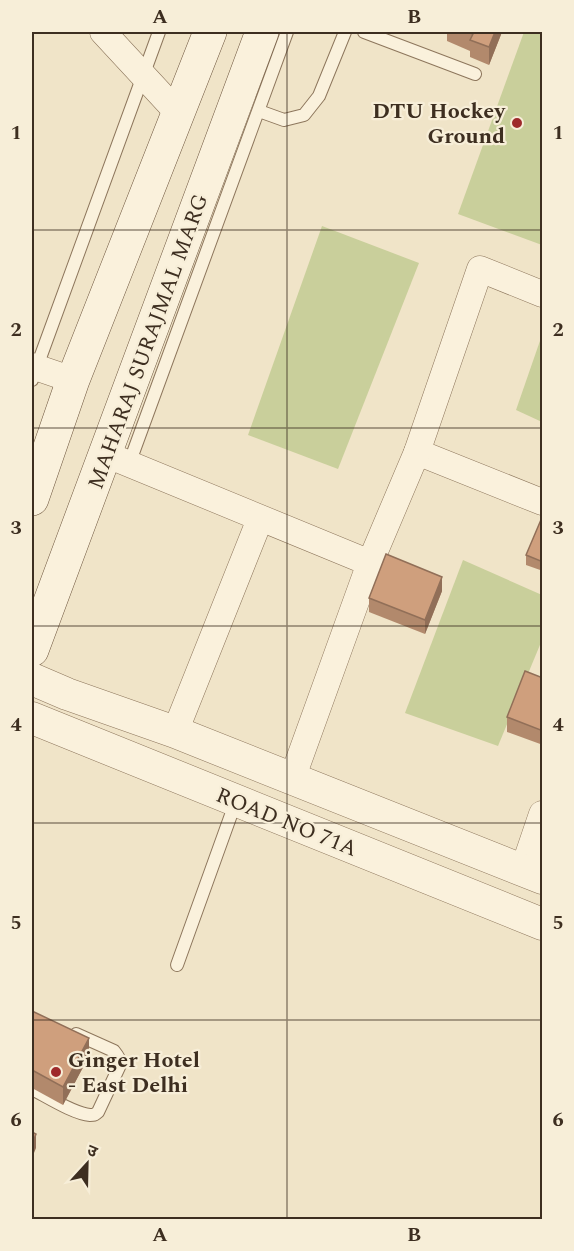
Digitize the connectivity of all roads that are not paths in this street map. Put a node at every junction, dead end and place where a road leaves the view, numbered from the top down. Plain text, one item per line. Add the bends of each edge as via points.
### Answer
1 (103, 32) edge
2 (159, 32) edge
3 (210, 32) edge
4 (262, 32) edge
5 (287, 32) edge
6 (345, 32) edge
7 (364, 32) edge
8 (142, 74) junction
9 (475, 74) dead end
10 (259, 111) junction
11 (178, 113) junction
12 (543, 294) edge
13 (33, 371) edge
14 (73, 380) junction
15 (417, 452) junction
16 (117, 459) junction
17 (32, 499) edge
18 (543, 502) edge
19 (260, 519) junction
20 (370, 563) junction
21 (32, 650) edge
22 (32, 679) edge
23 (32, 718) edge
24 (174, 732) junction
25 (292, 779) junction
26 (236, 800) junction
27 (543, 814) edge
28 (533, 874) edge
29 (543, 924) edge
30 (177, 964) dead end
31 (62, 1028) edge
32 (32, 1089) edge

1 - 8 street
2 - 8 lane
3 - 11 main road
4 - 16 main road, MAHARAJ SURAJMAL MARG
5 - 10 lane
6 - 10 lane via 319,96 304,115 284,120
7 - 9 lane
8 - 11 street
8 - 13 lane
10 - 16 lane
11 - 14 main road
12 - 15 street via 480,269
13 - 14 street
14 - 17 main road
15 - 18 street
15 - 20 street
16 - 19 street
16 - 21 main road, MAHARAJ SURAJMAL MARG
19 - 20 street
19 - 24 street
20 - 25 street
22 - 24 street, ROAD NO 71A
23 - 26 street, ROAD NO 71A
24 - 25 street, ROAD NO 71A
25 - 28 street, ROAD NO 71A
26 - 29 street, ROAD NO 71A
26 - 30 lane
27 - 28 street
31 - 32 lane via 118,1056 120,1065 100,1109 95,1115 88,1115

